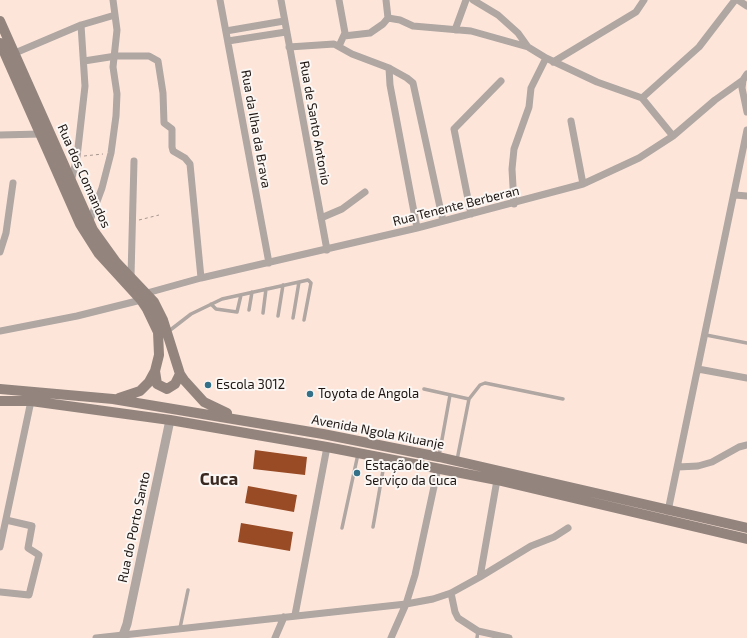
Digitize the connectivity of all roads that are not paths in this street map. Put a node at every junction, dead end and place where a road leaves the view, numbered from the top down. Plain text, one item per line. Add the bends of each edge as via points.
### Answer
1 (113, 0) edge
2 (220, 0) edge
3 (281, 0) edge
4 (339, 0) edge
5 (386, 0) edge
6 (466, 0) edge
7 (473, 0) edge
8 (644, 0) edge
9 (737, 0) edge
10 (747, 6) edge
11 (115, 15) junction
12 (388, 18) junction
13 (0, 21) edge
14 (284, 21) junction
15 (81, 25) junction
16 (455, 30) junction
17 (226, 31) junction
18 (286, 32) junction
19 (344, 36) junction
20 (228, 41) junction
21 (0, 43) edge
22 (339, 46) junction
23 (289, 47) junction
24 (528, 47) junction
25 (15, 53) junction
26 (116, 56) junction
27 (84, 60) junction
28 (550, 60) junction
29 (389, 68) junction
30 (745, 77) edge
31 (500, 81) dead end
32 (642, 98) junction
33 (747, 112) edge
34 (571, 121) dead end
35 (747, 130) edge
36 (41, 134) junction
37 (0, 135) edge
38 (673, 136) junction
39 (134, 161) dead end
40 (71, 182) junction
41 (13, 183) dead end
42 (583, 184) junction
43 (365, 192) dead end
44 (735, 194) junction
45 (747, 196) edge
46 (514, 204) junction
47 (471, 214) junction
48 (321, 218) junction
49 (443, 222) junction
50 (89, 223) junction
51 (417, 228) junction
52 (328, 250) junction
53 (0, 252) edge
54 (269, 263) junction
55 (131, 276) junction
56 (202, 278) junction
57 (299, 282) junction
58 (283, 285) junction
59 (266, 289) junction
60 (252, 292) junction
61 (241, 295) junction
62 (144, 297) junction
63 (211, 304) junction
64 (249, 310) dead end
65 (263, 313) dead end
66 (278, 316) dead end
67 (293, 318) dead end
68 (304, 320) dead end
69 (0, 331) edge
70 (168, 332) junction
71 (706, 335) junction
72 (747, 343) edge
73 (698, 369) junction
74 (155, 372) junction
75 (180, 374) junction
76 (747, 378) edge
77 (0, 389) edge
78 (424, 389) dead end
79 (450, 395) junction
80 (113, 399) junction
81 (470, 399) junction
82 (563, 399) dead end
83 (0, 401) edge
84 (31, 401) junction
85 (242, 419) junction
86 (170, 420) junction
87 (747, 445) edge
88 (327, 448) junction
89 (358, 453) junction
90 (438, 457) junction
91 (385, 458) junction
92 (457, 461) junction
93 (678, 467) junction
94 (438, 468) junction
95 (497, 480) junction
96 (668, 511) junction
97 (6, 520) junction
98 (373, 527) dead end
99 (342, 528) dead end
100 (568, 528) dead end
101 (747, 528) edge
102 (2, 530) edge
103 (747, 539) edge
104 (0, 547) edge
105 (480, 577) junction
106 (188, 590) dead end
107 (0, 592) edge
108 (451, 593) junction
109 (406, 604) junction
110 (295, 615) junction
111 (284, 617) junction
112 (180, 628) junction
113 (169, 629) junction
114 (477, 634) edge
115 (123, 636) edge
116 (96, 638) edge
117 (165, 638) edge
118 (275, 638) edge
119 (391, 638) edge
120 (509, 638) edge

1 - 11 street
2 - 17 street, Rua da Ilha da Brava
3 - 14 street, Rua de Santo Antonio
4 - 19 street
5 - 12 street
6 - 16 street
7 - 24 street via 505,20
8 - 28 street via 636,12
9 - 10 street
9 - 32 street via 699,47
11 - 15 street
11 - 26 street
12 - 16 street via 413,26
12 - 19 street via 372,32
13 - 25 main road, Rua dos Comandos
14 - 17 street
14 - 18 street, Rua de Santo Antonio
15 - 25 street
15 - 27 street
16 - 24 street via 478,33
17 - 20 street, Rua da Ilha da Brava
18 - 20 street
18 - 23 street, Rua de Santo Antonio
19 - 22 street
20 - 54 street, Rua da Ilha da Brava
21 - 36 main road, Rua dos Comandos
22 - 23 street via 328,44
22 - 29 street via 347,52
23 - 48 street, Rua de Santo Antonio
24 - 28 street
25 - 40 main road, Rua dos Comandos
26 - 27 street
26 - 50 street via 113,67 117,94 116,116 111,153
26 - 56 street via 149,56 157,59 159,63 164,122 172,129 173,151 190,164
27 - 40 street via 83,109
28 - 32 street via 597,82
28 - 46 street via 531,88 529,106 514,149
29 - 49 street via 413,83
29 - 51 street
30 - 33 street, Rua Tenente Berberan via 742,92
30 - 38 street, Rua Tenente Berberan
31 - 47 street via 454,130
32 - 38 street
34 - 42 street
35 - 44 street
36 - 37 street
36 - 62 main road, Rua dos Comandos via 80,224 90,241 99,254
38 - 42 street, Rua Tenente Berberan via 638,158
39 - 55 street
40 - 50 main road, Rua dos Comandos
41 - 53 street via 6,233
42 - 46 street, Rua Tenente Berberan
43 - 48 street via 342,210
44 - 45 street
44 - 71 street
46 - 47 street, Rua Tenente Berberan
47 - 49 street, Rua Tenente Berberan
48 - 52 street, Rua de Santo Antonio
49 - 51 street, Rua Tenente Berberan
50 - 55 main road, Rua dos Comandos via 106,249
51 - 52 street, Rua Tenente Berberan
52 - 54 street, Rua Tenente Berberan
54 - 56 street, Rua Tenente Berberan
55 - 62 main road, Rua dos Comandos
56 - 62 street, Rua Tenente Berberan
57 - 58 lane
57 - 67 lane
57 - 68 lane via 308,280 310,283
58 - 59 lane
58 - 66 lane
59 - 60 lane
59 - 65 lane
60 - 61 lane
60 - 64 lane
61 - 63 lane
61 - 63 lane via 237,312 216,309
62 - 69 street, Rua Tenente Berberan via 78,316
62 - 70 main road, Rua dos Comandos via 159,311
62 - 74 main road, Rua dos Comandos via 158,332 159,355
63 - 70 lane via 191,314
70 - 75 main road, Rua dos Comandos
71 - 72 lane
71 - 73 street
73 - 76 street
73 - 93 street
74 - 75 main road via 157,384 167,389 175,384
74 - 80 main road via 140,391
75 - 85 main road, Rua dos Comandos via 190,389 204,402
77 - 80 main road, Avenida Ngola Kiluanje
78 - 79 lane
79 - 81 lane
79 - 90 lane
80 - 85 main road, Avenida Ngola Kiluanje
81 - 82 lane via 480,385 485,383
81 - 92 lane
83 - 84 main road, Avenida Ngola Kiluanje
84 - 86 main road, Avenida Ngola Kiluanje
84 - 97 street
85 - 90 main road, Avenida Ngola Kiluanje
86 - 88 main road, Avenida Ngola Kiluanje
86 - 115 street, Rua do Porto Santo
87 - 93 street via 707,464
88 - 89 main road, Avenida Ngola Kiluanje
88 - 110 street
89 - 91 main road, Avenida Ngola Kiluanje
89 - 99 lane
90 - 92 main road, Avenida Ngola Kiluanje
91 - 94 main road, Avenida Ngola Kiluanje
91 - 98 lane
92 - 96 main road, Avenida Ngola Kiluanje
93 - 96 street
94 - 95 main road, Avenida Ngola Kiluanje
94 - 109 street via 418,565
95 - 103 main road, Avenida Ngola Kiluanje
95 - 105 street
96 - 101 main road, Avenida Ngola Kiluanje
97 - 102 street
97 - 107 street via 32,526 28,548 39,555 29,595
100 - 105 street via 531,546
102 - 104 street
105 - 108 street
106 - 112 lane
108 - 109 street
108 - 114 street via 458,618
109 - 110 street
109 - 119 street
110 - 111 street
111 - 112 street
111 - 118 street
112 - 113 street
113 - 115 street
113 - 117 street
114 - 120 street
115 - 116 street

